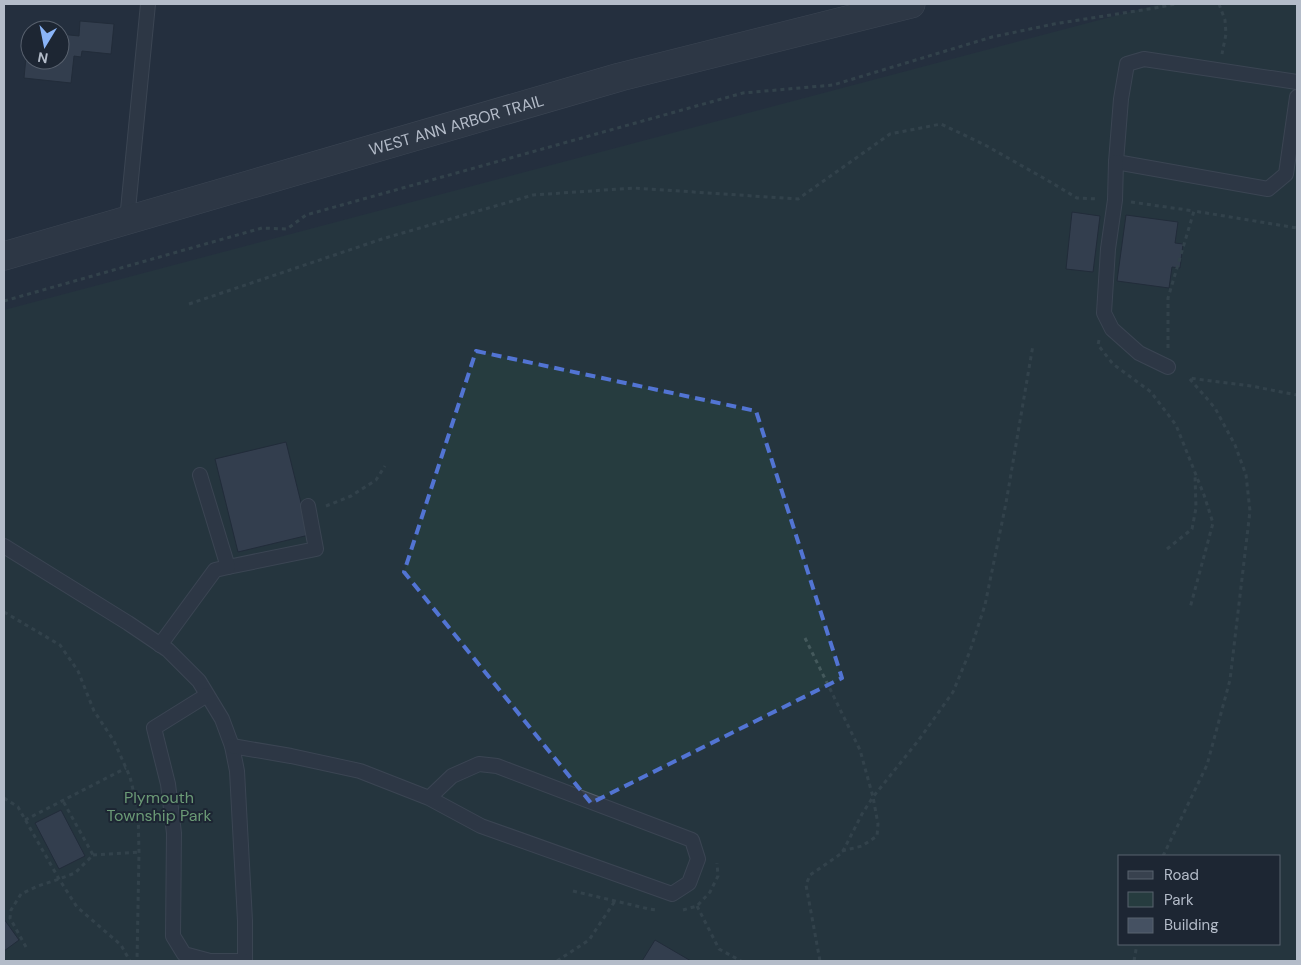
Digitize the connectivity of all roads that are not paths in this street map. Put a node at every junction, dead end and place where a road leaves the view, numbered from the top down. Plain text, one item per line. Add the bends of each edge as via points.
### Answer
1 (148, 4) edge
2 (911, 4) edge
3 (1297, 82) edge
4 (1297, 97) edge
5 (1116, 162) junction
6 (127, 220) junction
7 (4, 256) edge
8 (1168, 367) road end
9 (200, 475) dead end
10 (309, 509) road end
11 (4, 546) edge
12 (228, 567) junction
13 (160, 645) junction
14 (207, 695) junction
15 (232, 746) junction
16 (429, 798) junction
17 (245, 961) edge

1 - 6 lane
2 - 6 street, WEST ANN ARBOR TRAIL via 620,77
3 - 5 lane via 1144,59 1127,64
4 - 5 lane via 1286,174 1268,189
5 - 8 lane via 1104,313 1112,329 1139,353
6 - 7 street, WEST ANN ARBOR TRAIL
9 - 12 lane
10 - 12 lane via 316,549
11 - 13 lane
12 - 13 lane via 215,570
13 - 14 lane via 199,681
14 - 15 lane via 222,719
14 - 17 lane via 154,728 168,784 174,833 173,936 184,954 210,961
15 - 16 lane via 360,771
15 - 17 lane via 239,798
16 - 16 lane via 481,826 672,894 689,884 698,858 692,840 497,766 479,764 452,776

